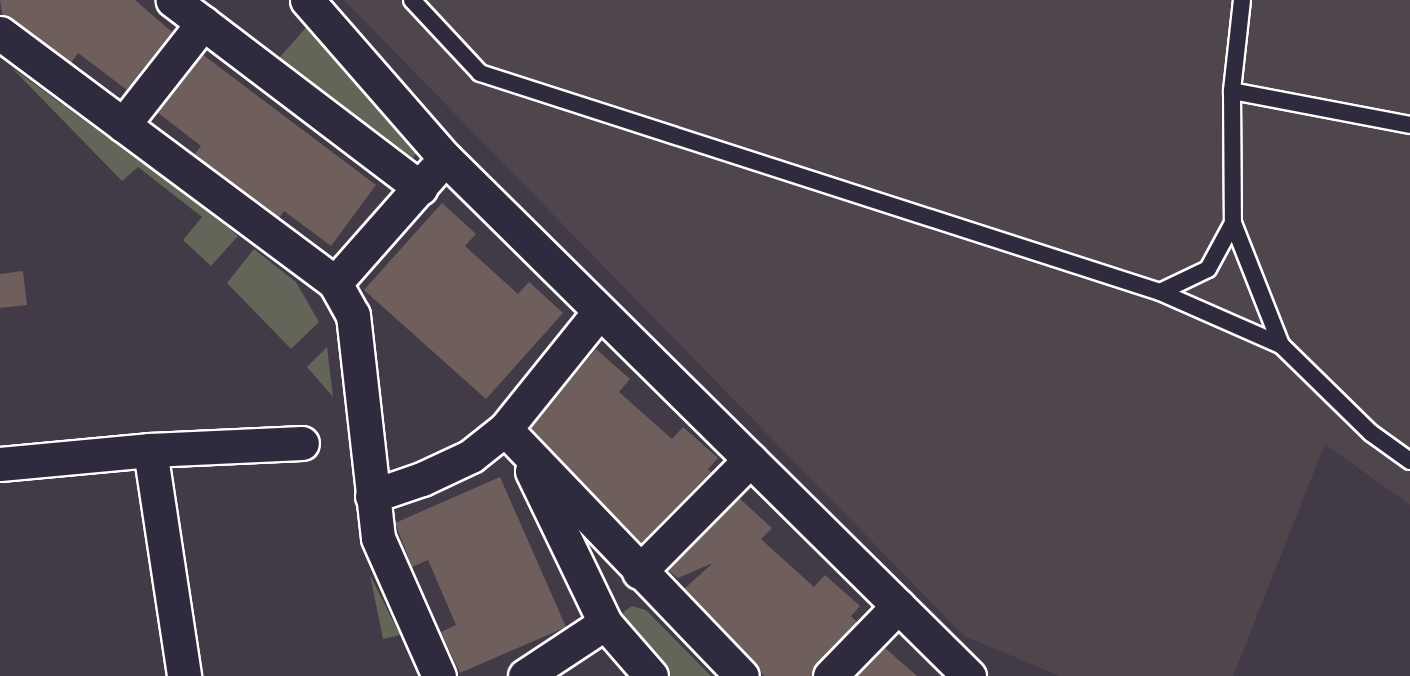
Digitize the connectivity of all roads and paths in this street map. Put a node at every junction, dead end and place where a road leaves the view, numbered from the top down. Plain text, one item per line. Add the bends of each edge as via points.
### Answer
1 (173, 0) edge
2 (307, 0) edge
3 (412, 0) edge
4 (1242, 0) edge
5 (202, 23) junction
6 (0, 33) edge
7 (1232, 92) junction
8 (123, 125) junction
9 (1410, 125) edge
10 (445, 158) junction
11 (420, 188) junction
12 (1233, 223) junction
13 (335, 284) junction
14 (1160, 292) junction
15 (599, 312) junction
16 (1281, 345) junction
17 (511, 434) junction
18 (302, 443) dead end
19 (150, 450) junction
20 (750, 460) junction
21 (1410, 461) edge
22 (0, 464) edge
23 (372, 496) junction
24 (639, 572) junction
25 (898, 606) junction
26 (605, 622) junction
27 (184, 676) edge
28 (438, 676) edge
29 (525, 676) edge
30 (651, 676) edge
31 (742, 676) edge
32 (830, 676) edge
33 (969, 676) edge

1 - 5 street
2 - 10 street
3 - 14 lane via 480,73
4 - 7 lane
5 - 8 street
5 - 11 street
6 - 8 street
7 - 9 lane
7 - 12 lane
8 - 13 street
10 - 11 street
10 - 15 street
11 - 13 street
12 - 14 lane via 1208,269
12 - 16 lane
13 - 23 street via 353,315
14 - 16 lane
15 - 17 street
15 - 20 street
16 - 21 lane via 1371,433
17 - 23 street via 422,479
17 - 24 street
17 - 26 street
18 - 19 street
19 - 22 street
19 - 27 street
20 - 24 street
20 - 25 street
23 - 28 street via 378,538
24 - 31 street
25 - 32 street
25 - 33 street
26 - 29 street
26 - 30 street

